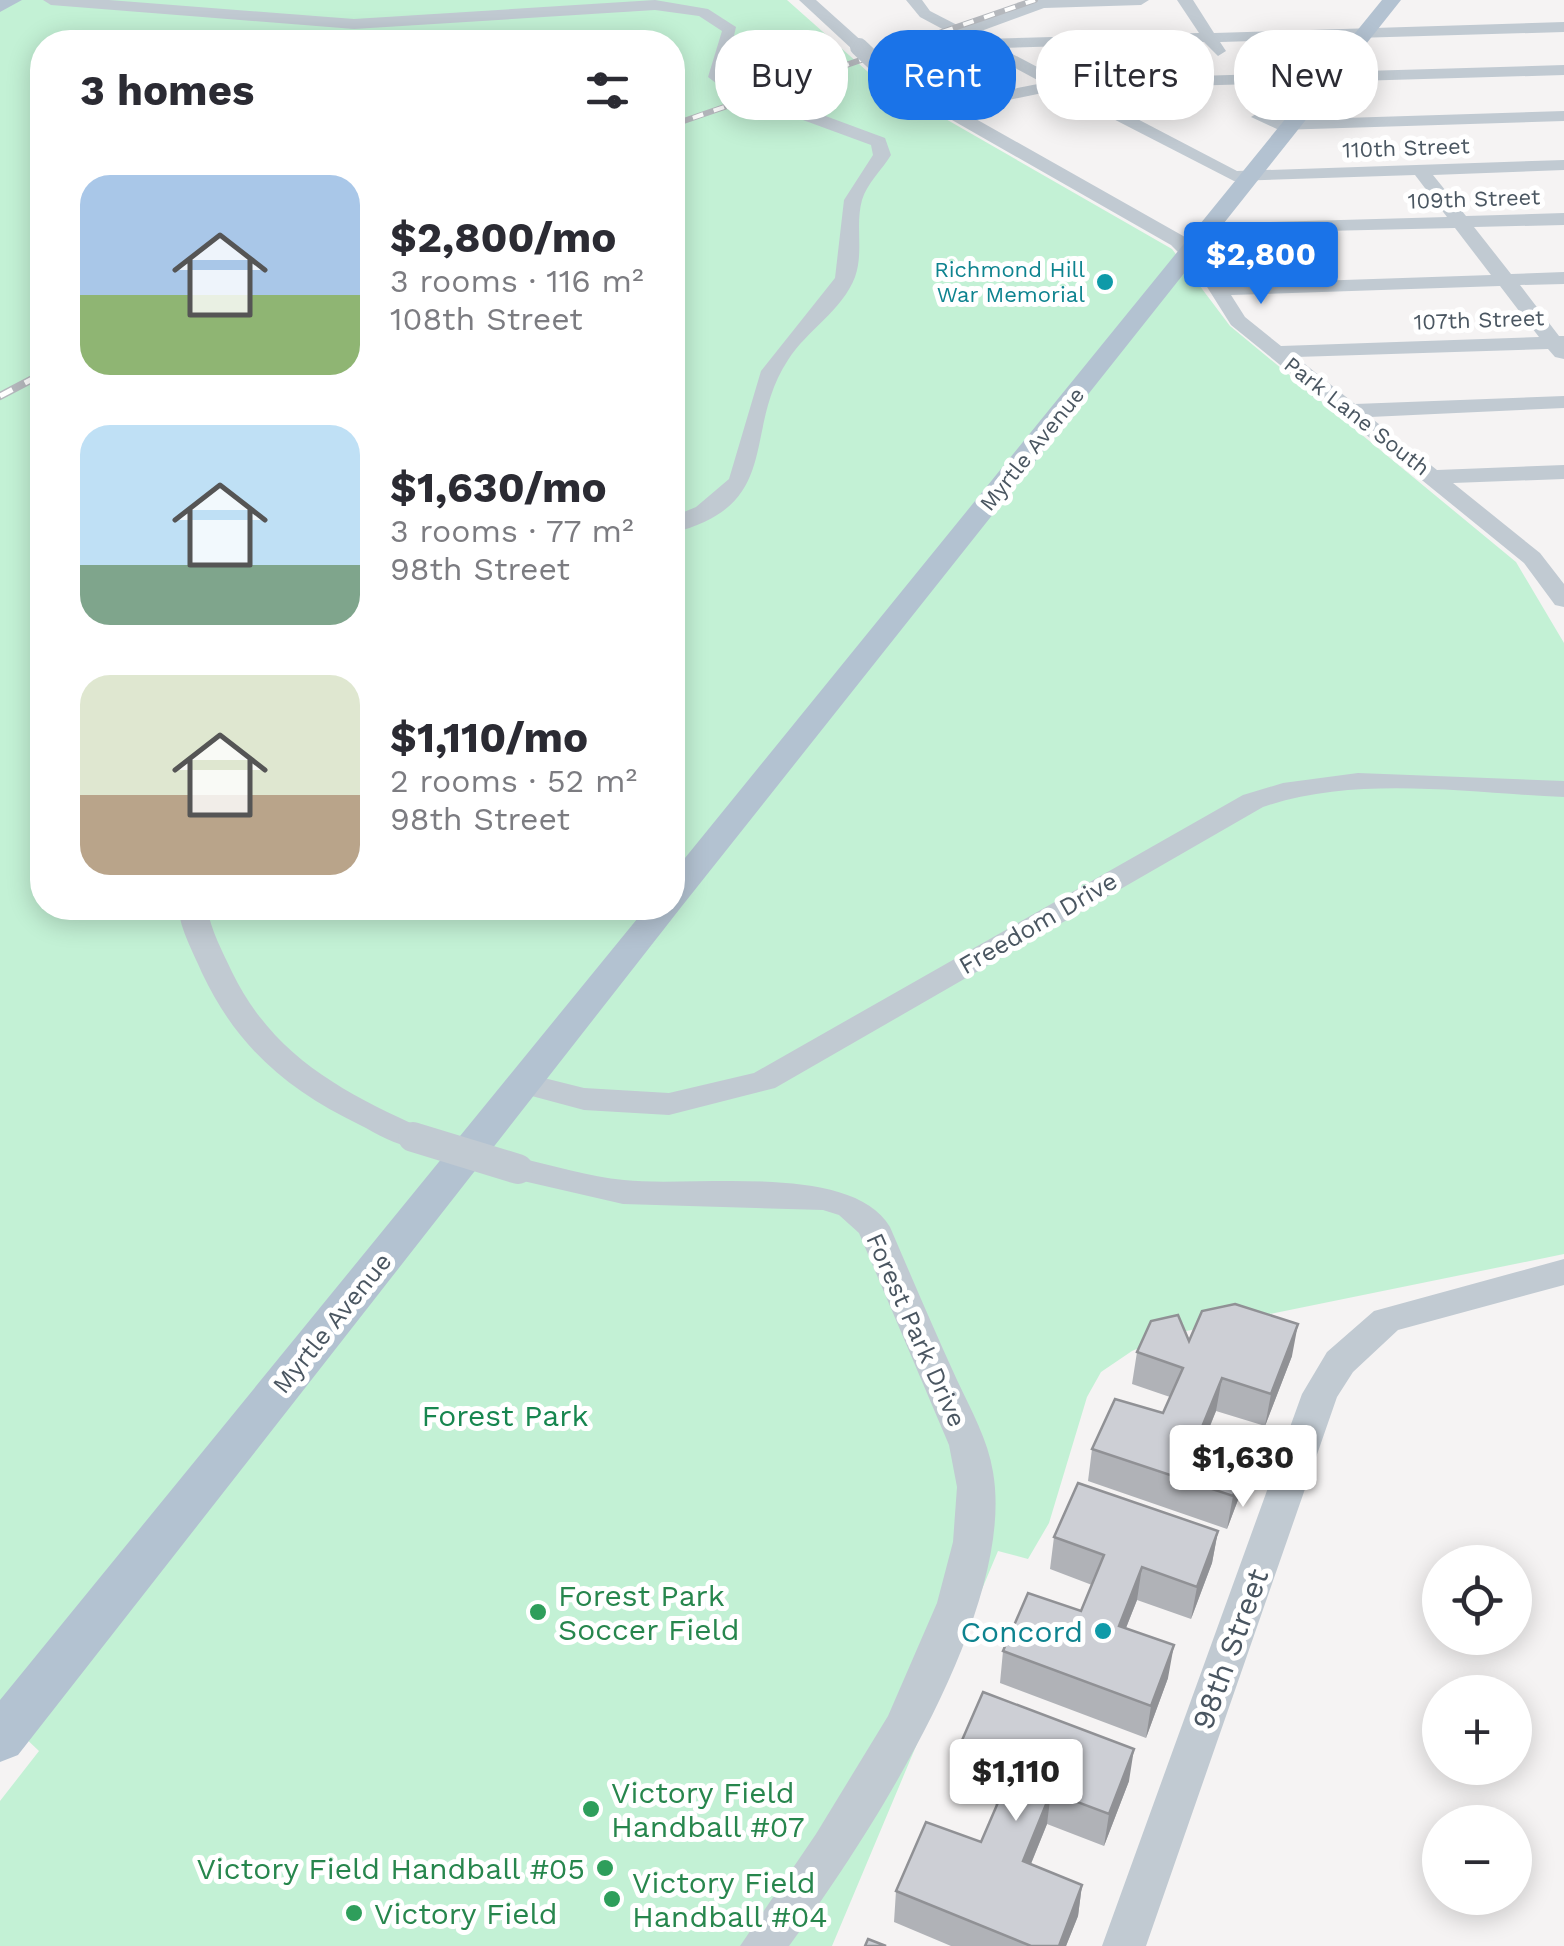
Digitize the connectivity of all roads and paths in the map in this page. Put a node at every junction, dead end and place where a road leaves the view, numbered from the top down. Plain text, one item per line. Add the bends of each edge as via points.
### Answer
1 (13, 0) edge
2 (51, 0) edge
3 (807, 0) edge
4 (914, 0) edge
5 (1010, 0) edge
6 (1142, 0) edge
7 (1186, 0) edge
8 (1392, 0) edge
9 (1046, 1) edge
10 (0, 6) edge
11 (942, 24) junction
12 (1564, 28) edge
13 (954, 30) edge
14 (968, 30) edge
15 (1204, 30) edge
16 (1368, 30) edge
17 (1378, 33) edge
18 (1214, 46) edge
19 (868, 56) edge
20 (1564, 70) edge
21 (1378, 75) edge
22 (1234, 77) edge
23 (1564, 116) edge
24 (965, 120) edge
25 (1126, 120) edge
26 (1264, 120) edge
27 (1295, 120) edge
28 (1284, 133) junction
29 (1564, 165) edge
30 (1420, 170) junction
31 (1250, 176) junction
32 (1564, 218) edge
33 (1461, 222) junction
34 (1205, 230) junction
35 (1189, 251) junction
36 (1564, 278) edge
37 (1507, 280) junction
38 (1217, 290) junction
39 (1561, 346) edge
40 (1276, 352) junction
41 (1564, 402) edge
42 (1351, 411) junction
43 (1564, 472) edge
44 (1434, 477) junction
45 (685, 520) edge
46 (1564, 557) edge
47 (1532, 558) junction
48 (1564, 600) edge
49 (1564, 790) edge
50 (685, 882) edge
51 (198, 920) edge
52 (655, 920) edge
53 (524, 1084) junction
54 (1564, 1272) edge
55 (0, 1738) edge
56 (762, 1946) edge
57 (1124, 1946) edge

1 - 10 main road
2 - 45 street, bridge via 354,24 607,6 688,8 730,30 716,77 880,142 882,156 852,202 853,258 840,289 784,346 770,371 742,481 722,501
3 - 19 street, Park Lane South, bridge
4 - 11 street
5 - 11 street
6 - 9 street
7 - 15 street
8 - 16 main road, Myrtle Avenue
9 - 14 street
11 - 13 street
12 - 17 street
18 - 22 street
20 - 21 street
23 - 28 street
24 - 35 street, Park Lane South
25 - 31 street via 1234,176
26 - 28 street
27 - 28 main road, Myrtle Avenue
28 - 31 main road, Myrtle Avenue
29 - 30 street, 110th Street
30 - 31 street, 110th Street
30 - 33 street
31 - 34 main road, Myrtle Avenue
32 - 33 street, 109th Street
33 - 34 street, 109th Street
33 - 37 street
34 - 35 main road, Myrtle Avenue
35 - 38 street, Park Lane South
35 - 50 main road, Myrtle Avenue
36 - 37 street
37 - 38 street
37 - 39 street
38 - 40 street, Park Lane South via 1238,320
39 - 40 street, 107th Street
40 - 42 street, Park Lane South
41 - 42 street
42 - 44 street, Park Lane South
43 - 44 street
44 - 47 street, Park Lane South
46 - 47 street
47 - 48 street, Park Lane South
49 - 53 street, Freedom Drive via 1358,782 1283,791 1143,862 764,1081 670,1104 584,1099
51 - 56 street, Forest Park Drive, bridge via 226,995 260,1045 314,1091 413,1138 623,1192 825,1198 851,1207 873,1227 960,1425 976,1485 966,1570 937,1663 847,1825
52 - 53 main road, Myrtle Avenue
53 - 55 main road, Myrtle Avenue
54 - 57 street, 98th Street via 1386,1320 1340,1362 1320,1394

